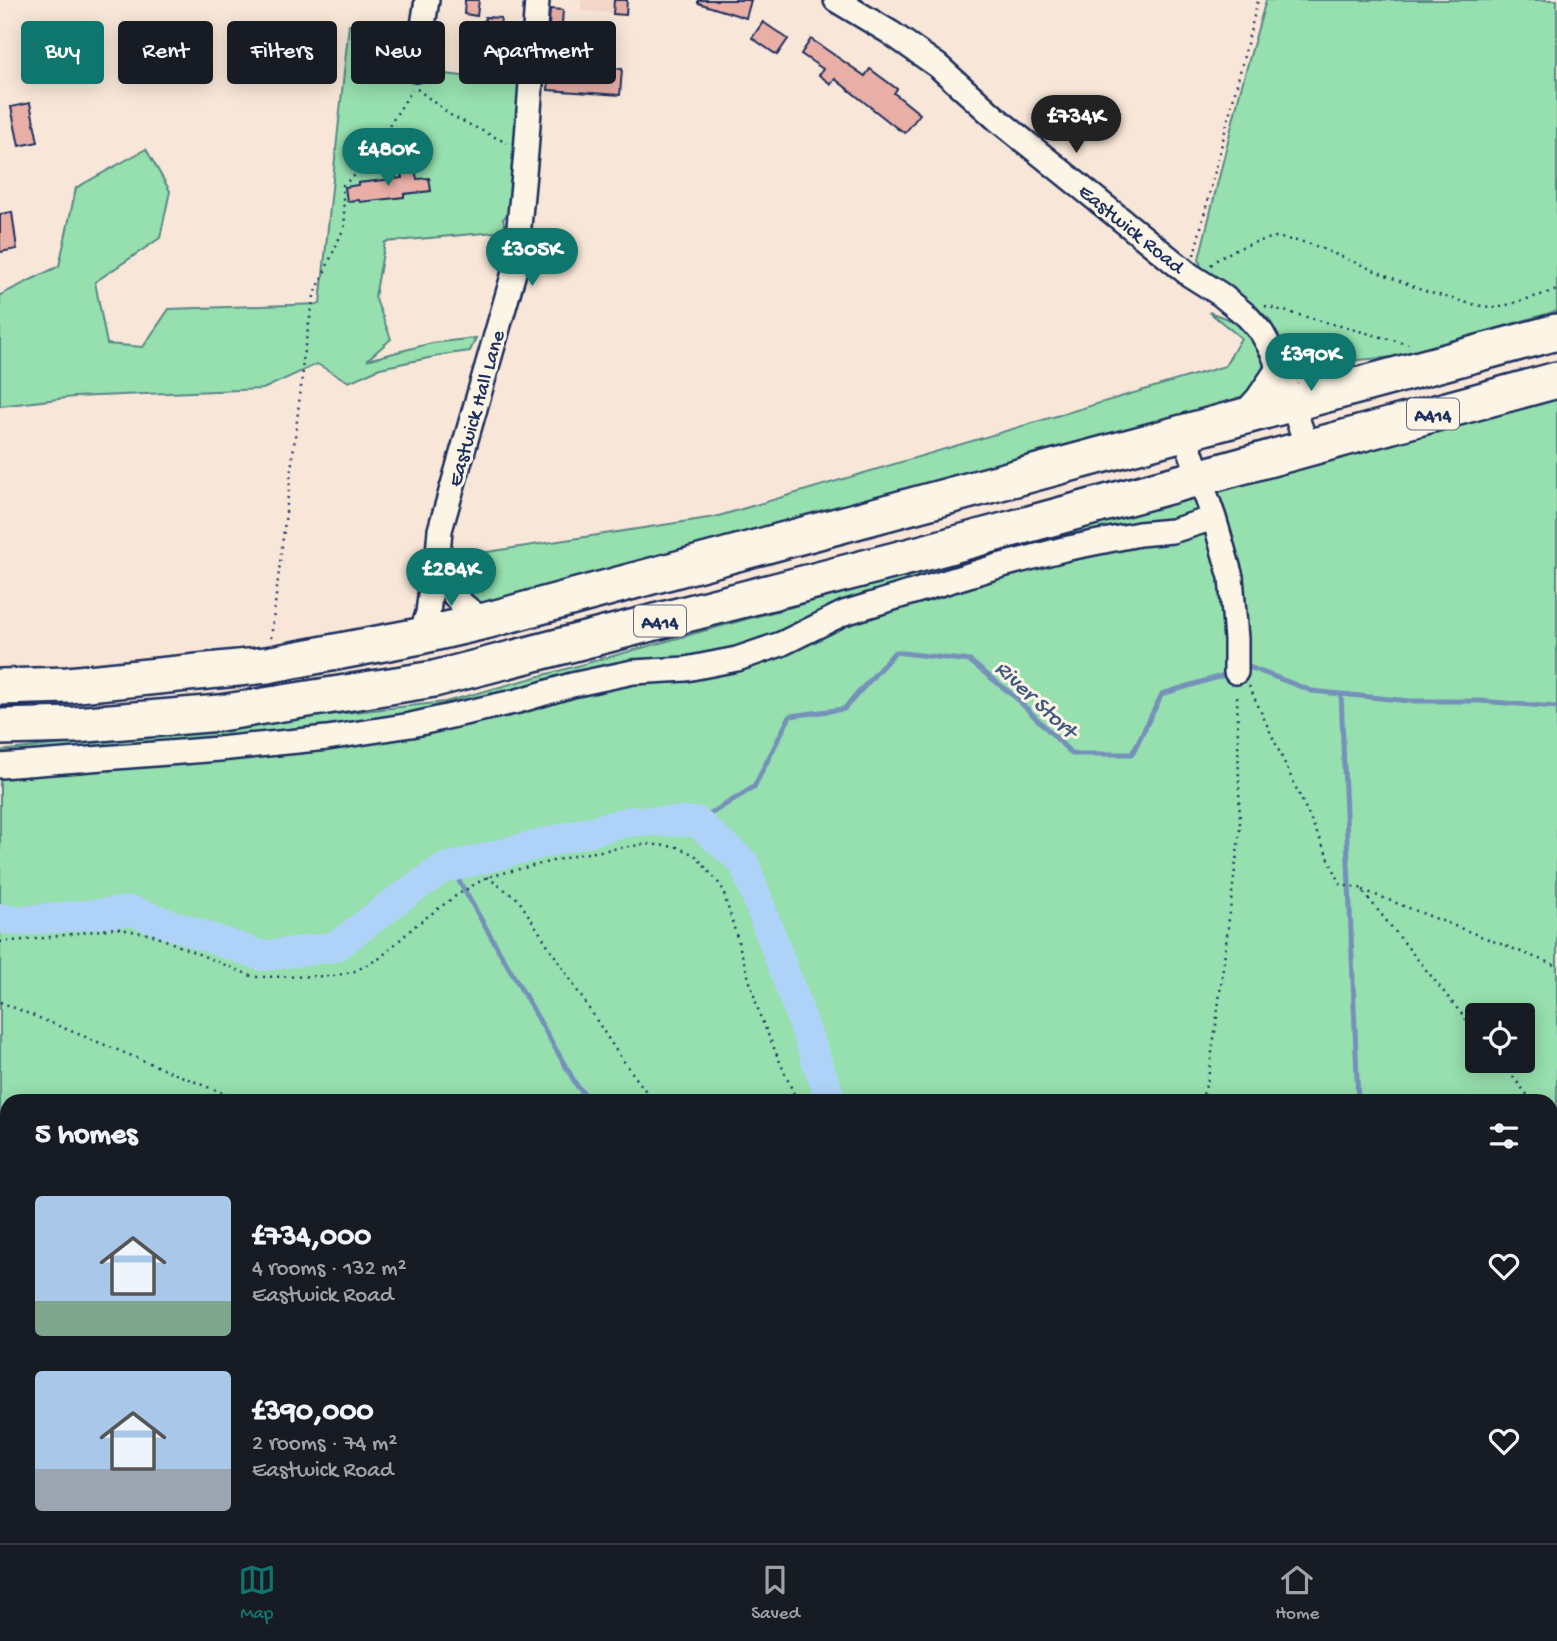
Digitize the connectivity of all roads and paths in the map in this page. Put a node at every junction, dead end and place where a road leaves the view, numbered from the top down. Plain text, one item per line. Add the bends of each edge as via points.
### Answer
1 (428, 0) edge
2 (537, 0) edge
3 (836, 0) edge
4 (1258, 0) edge
5 (424, 21) edge
6 (526, 152) junction
7 (1194, 277) junction
8 (1557, 290) edge
9 (1259, 305) dead end
10 (1557, 332) edge
11 (1418, 347) dead end
12 (1279, 368) junction
13 (1379, 380) junction
14 (1557, 380) edge
15 (1292, 404) junction
16 (1241, 417) junction
17 (1184, 433) junction
18 (1308, 448) junction
19 (1199, 478) junction
20 (1214, 518) junction
21 (437, 565) junction
22 (485, 621) junction
23 (420, 636) junction
24 (267, 666) junction
25 (1242, 676) junction
26 (0, 687) edge
27 (0, 727) edge
28 (0, 766) edge
29 (487, 877) junction
30 (1360, 888) junction
31 (0, 942) edge
32 (1557, 966) edge
33 (0, 1002) edge
34 (1465, 1017) edge
35 (1510, 1073) edge
36 (225, 1094) edge
37 (648, 1094) edge
38 (794, 1094) edge
39 (1203, 1094) edge
40 (1527, 1094) edge

1 - 5 street
2 - 6 street, Eastwick Hall Lane
3 - 7 street, Eastwick Road via 938,66 998,120
4 - 7 path
6 - 21 street, Eastwick Hall Lane via 515,269 440,530
6 - 24 path via 452,116 415,87 361,170 342,186 345,225 314,296 302,362
7 - 8 path via 1236,249 1275,237 1308,243 1424,291 1475,305 1497,308
7 - 12 street, Eastwick Road via 1254,324
9 - 11 path
10 - 13 highway, A414
12 - 13 street
12 - 15 street, Eastwick Road
12 - 16 street
13 - 15 highway, A414
14 - 18 highway, A414
15 - 16 highway, A414
15 - 18 street, Eastwick Road
16 - 17 highway, A414
17 - 19 street
17 - 22 highway, A414
18 - 19 highway, A414
19 - 20 street
19 - 27 highway, A414 via 434,679 220,713
20 - 25 street via 1231,577
20 - 28 street via 1172,531 1077,546 995,567 844,612 737,659 633,672 411,725 339,736
21 - 22 street via 459,601
21 - 23 street, Eastwick Hall Lane
22 - 23 highway, A414
23 - 24 highway, A414
24 - 26 highway, A414
25 - 30 path via 1340,885
25 - 39 path via 1240,829
29 - 31 path via 416,925 380,958 334,976 254,977 153,935 115,928
29 - 37 path via 518,899
29 - 38 path via 647,844 695,855 722,887 760,1016
30 - 32 path
30 - 34 path
33 - 36 path
35 - 40 path

